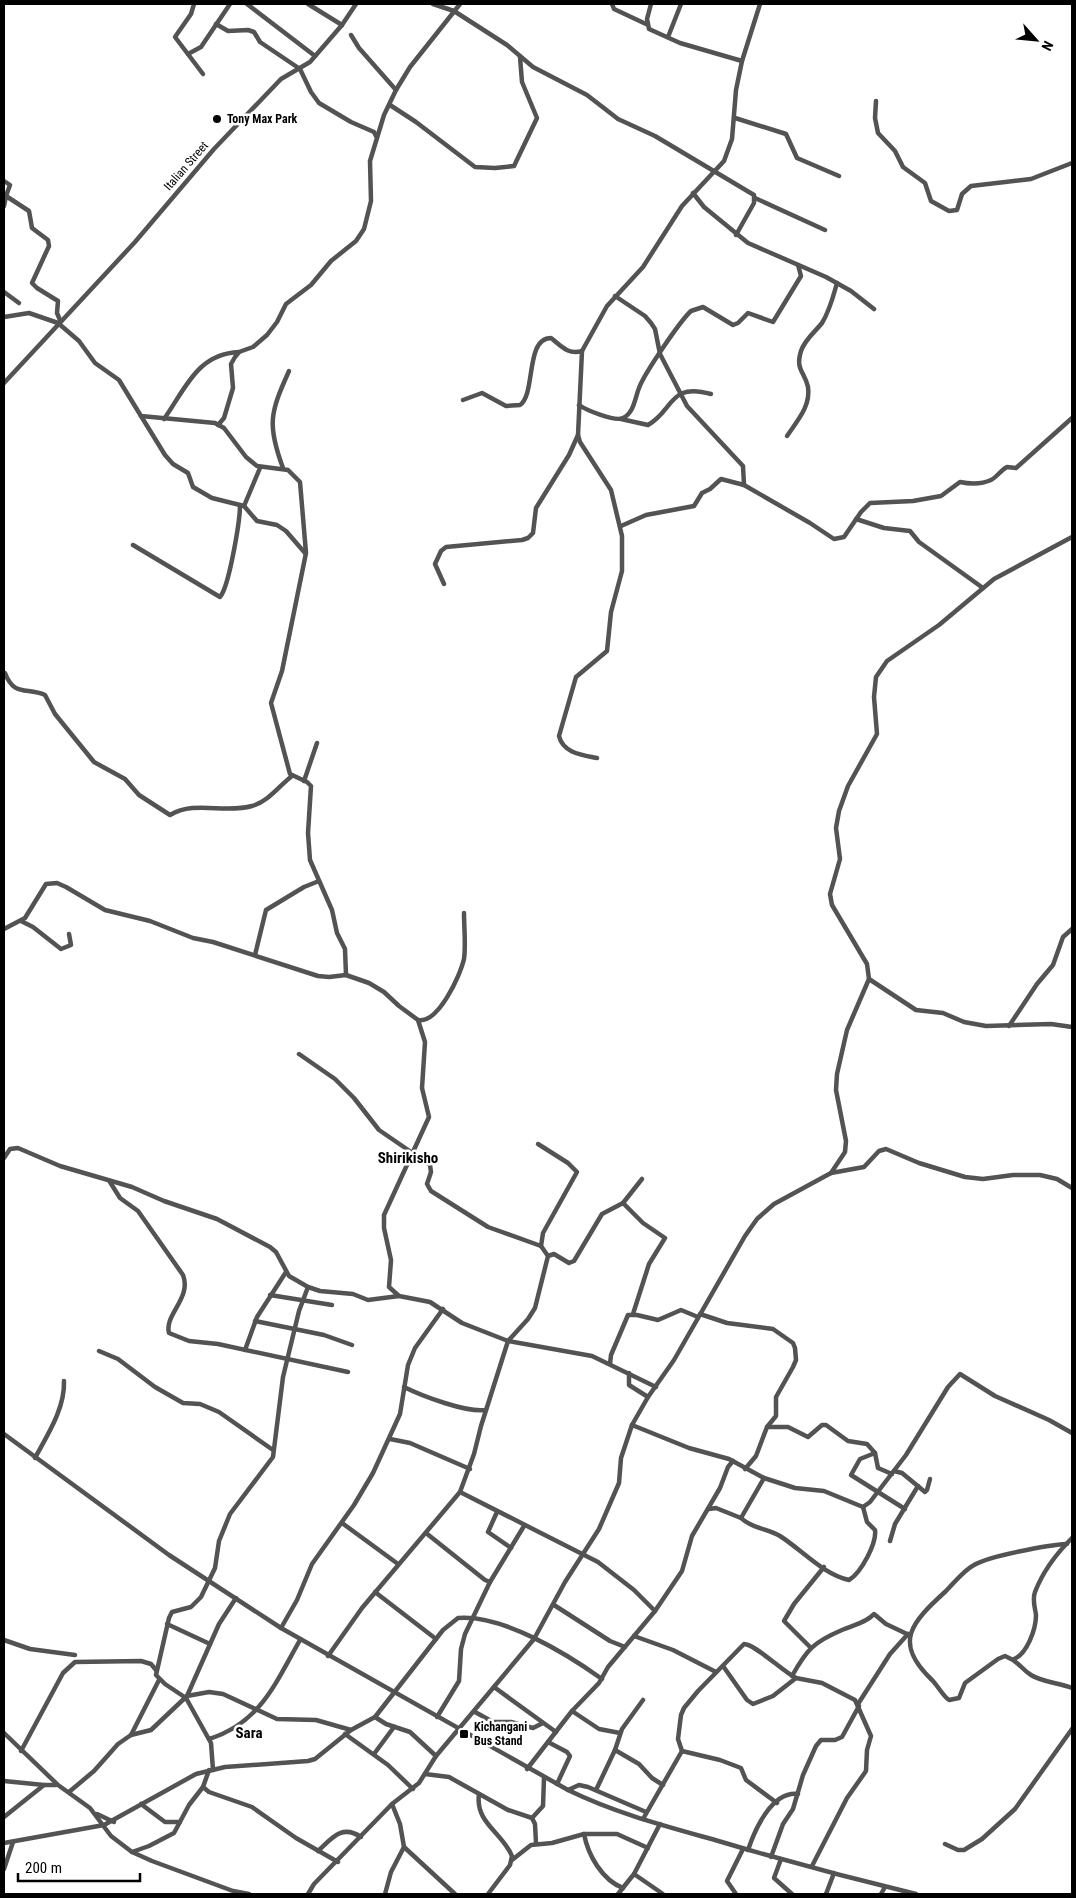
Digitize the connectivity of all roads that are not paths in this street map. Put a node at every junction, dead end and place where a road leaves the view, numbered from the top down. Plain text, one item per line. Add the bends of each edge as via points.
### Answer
1 (194, 4) edge
2 (230, 4) edge
3 (247, 4) edge
4 (308, 4) edge
5 (356, 4) edge
6 (433, 4) edge
7 (460, 4) edge
8 (612, 4) edge
9 (651, 4) edge
10 (682, 4) edge
11 (760, 4) edge
12 (454, 11) junction
13 (216, 24) junction
14 (342, 24) junction
15 (646, 24) junction
16 (350, 35) dead end
17 (668, 37) junction
18 (188, 54) junction
19 (315, 56) junction
20 (520, 57) junction
21 (742, 61) junction
22 (300, 69) junction
23 (203, 74) dead end
24 (396, 90) junction
25 (876, 101) dead end
26 (390, 105) junction
27 (735, 118) junction
28 (376, 136) junction
29 (1072, 163) edge
30 (714, 172) junction
31 (839, 176) dead end
32 (4, 181) edge
33 (693, 193) junction
34 (6, 196) junction
35 (755, 198) junction
36 (4, 206) edge
37 (825, 230) dead end
38 (736, 235) junction
39 (798, 265) junction
40 (836, 283) junction
41 (4, 292) edge
42 (615, 296) junction
43 (19, 303) dead end
44 (874, 309) dead end
45 (4, 317) edge
46 (59, 321) junction
47 (582, 351) junction
48 (239, 352) junction
49 (660, 354) junction
50 (289, 371) dead end
51 (4, 383) edge
52 (681, 394) junction
53 (711, 394) dead end
54 (463, 400) dead end
55 (579, 405) junction
56 (141, 416) junction
57 (164, 418) junction
58 (1072, 418) edge
59 (621, 419) junction
60 (218, 425) junction
61 (578, 434) junction
62 (787, 436) dead end
63 (260, 468) junction
64 (283, 468) junction
65 (744, 485) junction
66 (242, 506) junction
67 (856, 519) junction
68 (621, 526) junction
69 (1072, 537) edge
70 (133, 545) dead end
71 (306, 554) junction
72 (444, 584) dead end
73 (983, 588) junction
74 (5, 673) edge
75 (317, 743) dead end
76 (597, 758) dead end
77 (292, 776) junction
78 (304, 780) junction
79 (319, 881) junction
80 (464, 913) dead end
81 (21, 921) junction
82 (1072, 929) edge
83 (4, 930) edge
84 (69, 934) dead end
85 (255, 955) junction
86 (346, 975) junction
87 (869, 979) junction
88 (418, 1020) junction
89 (1009, 1026) junction
90 (1072, 1027) edge
91 (299, 1054) dead end
92 (538, 1144) dead end
93 (413, 1152) junction
94 (4, 1158) edge
95 (831, 1173) junction
96 (642, 1179) dead end
97 (110, 1182) junction
98 (1072, 1188) edge
99 (623, 1203) junction
100 (541, 1246) junction
101 (548, 1256) junction
102 (286, 1272) junction
103 (308, 1287) junction
104 (270, 1295) junction
105 (399, 1296) junction
106 (303, 1300) junction
107 (332, 1305) dead end
108 (443, 1309) junction
109 (633, 1314) junction
110 (699, 1316) junction
111 (255, 1321) junction
112 (294, 1329) junction
113 (508, 1341) junction
114 (352, 1345) dead end
115 (245, 1350) junction
116 (99, 1351) dead end
117 (287, 1359) junction
118 (610, 1364) junction
119 (348, 1372) dead end
120 (629, 1373) junction
121 (64, 1381) dead end
122 (404, 1387) junction
123 (656, 1387) junction
124 (648, 1397) junction
125 (486, 1410) junction
126 (479, 1411) junction
127 (484, 1418) junction
128 (632, 1425) junction
129 (767, 1427) junction
130 (4, 1434) edge
131 (1072, 1434) edge
132 (390, 1439) junction
133 (273, 1450) junction
134 (875, 1453) junction
135 (36, 1458) junction
136 (732, 1461) junction
137 (470, 1469) junction
138 (745, 1469) junction
139 (893, 1473) junction
140 (764, 1478) junction
141 (930, 1478) dead end
142 (918, 1486) junction
143 (877, 1491) junction
144 (460, 1492) junction
145 (863, 1507) junction
146 (708, 1509) junction
147 (905, 1509) junction
148 (496, 1512) junction
149 (741, 1518) junction
150 (342, 1522) junction
151 (524, 1526) junction
152 (426, 1533) junction
153 (1072, 1538) edge
154 (890, 1541) dead end
155 (1067, 1544) junction
156 (511, 1548) junction
157 (583, 1555) junction
158 (398, 1564) junction
159 (824, 1567) junction
160 (210, 1581) junction
161 (490, 1582) junction
162 (375, 1592) junction
163 (236, 1598) junction
164 (554, 1606) junction
165 (655, 1611) junction
166 (472, 1618) junction
167 (167, 1624) junction
168 (280, 1628) junction
169 (912, 1630) junction
170 (907, 1634) junction
171 (634, 1636) junction
172 (436, 1639) junction
173 (534, 1639) junction
174 (4, 1640) edge
175 (300, 1640) junction
176 (210, 1644) junction
177 (625, 1647) junction
178 (810, 1647) junction
179 (75, 1655) dead end
180 (328, 1656) junction
181 (1014, 1659) junction
182 (723, 1666) junction
183 (156, 1670) junction
184 (716, 1672) junction
185 (794, 1677) junction
186 (602, 1679) junction
187 (159, 1680) junction
188 (494, 1687) junction
189 (1072, 1688) edge
190 (393, 1693) junction
191 (187, 1697) junction
192 (643, 1700) dead end
193 (859, 1705) junction
194 (257, 1711) junction
195 (475, 1712) junction
196 (572, 1712) junction
197 (374, 1717) junction
198 (437, 1717) junction
199 (543, 1723) junction
200 (394, 1727) junction
201 (459, 1729) junction
202 (1072, 1729) edge
203 (351, 1730) junction
204 (556, 1732) junction
205 (4, 1733) edge
206 (620, 1733) junction
207 (345, 1734) junction
208 (130, 1735) junction
209 (209, 1739) junction
210 (548, 1742) junction
211 (615, 1750) junction
212 (21, 1751) junction
213 (682, 1751) junction
214 (374, 1754) junction
215 (436, 1756) junction
216 (527, 1769) junction
217 (211, 1770) junction
218 (425, 1774) junction
219 (544, 1778) junction
220 (4, 1781) edge
221 (557, 1784) junction
222 (44, 1785) junction
223 (58, 1785) junction
224 (664, 1785) junction
225 (203, 1787) junction
226 (413, 1789) junction
227 (568, 1790) junction
228 (596, 1790) junction
229 (69, 1792) junction
230 (479, 1794) junction
231 (798, 1794) junction
232 (777, 1803) junction
233 (140, 1804) junction
234 (392, 1804) junction
235 (646, 1812) junction
236 (95, 1814) junction
237 (4, 1817) edge
238 (532, 1818) junction
239 (643, 1819) junction
240 (114, 1822) junction
241 (180, 1822) junction
242 (660, 1824) junction
243 (104, 1826) junction
244 (584, 1834) junction
245 (361, 1837) junction
246 (4, 1842) edge
247 (13, 1842) junction
248 (536, 1843) junction
249 (945, 1844) dead end
250 (404, 1847) junction
251 (648, 1848) junction
252 (318, 1850) junction
253 (745, 1850) junction
254 (132, 1852) junction
255 (771, 1857) junction
256 (781, 1859) junction
257 (512, 1860) junction
258 (338, 1862) junction
259 (812, 1866) junction
260 (4, 1869) edge
261 (834, 1873) junction
262 (634, 1874) junction
263 (885, 1887) junction
264 (622, 1888) junction
265 (249, 1894) edge
266 (308, 1894) edge
267 (385, 1894) edge
268 (455, 1894) edge
269 (488, 1894) edge
270 (618, 1894) edge
271 (663, 1894) edge
272 (736, 1894) edge
273 (792, 1894) edge
274 (826, 1894) edge
275 (881, 1894) edge
276 (916, 1894) edge

1 - 18 street via 175,35
2 - 13 street
3 - 19 street
4 - 14 street
5 - 14 street, Italian Street
6 - 12 street
7 - 12 street
8 - 15 street via 614,9
9 - 15 street
10 - 17 street
11 - 21 street
12 - 20 street
12 - 24 street
13 - 18 street via 197,50
13 - 22 street via 228,31 251,31 260,42
14 - 19 street, Italian Street
15 - 17 street via 649,29
16 - 24 street
17 - 21 street
18 - 23 street
19 - 22 street, Italian Street
20 - 26 street via 522,82 537,118 514,166 475,167
20 - 30 street via 550,77 587,95 618,119 655,136
21 - 27 street
22 - 28 street via 319,103
22 - 46 street, Italian Street via 274,86
24 - 26 street
25 - 29 street via 876,126 881,137 903,167 925,183 931,201 949,211 957,210 962,194 971,186 1031,179
26 - 28 street
27 - 30 street via 729,151
27 - 31 street via 786,134 798,158
28 - 48 street via 370,161 370,212 364,229 311,285 286,304 267,335 253,347
30 - 33 street
30 - 35 street via 751,192
32 - 34 street via 10,185
33 - 38 street
33 - 42 street via 643,267
34 - 36 street
34 - 46 street via 29,211 32,228 48,240 49,246 32,283 58,300
35 - 37 street
35 - 38 street
38 - 39 street via 761,250
39 - 40 street
39 - 49 street via 802,276 775,321 748,313 733,325 706,308 696,307
40 - 44 street
40 - 62 street via 831,306 802,349 799,365 808,388 807,400 804,412
41 - 43 street
42 - 47 street
42 - 49 street via 651,323
45 - 46 street via 29,313
46 - 51 street, Italian Street
46 - 56 street via 96,363 119,380
47 - 54 street via 565,350 551,338 543,341 536,350 527,395 520,406 506,406 482,393
47 - 55 street
48 - 57 street via 219,354 202,365
48 - 60 street via 231,364 234,388 224,418
49 - 52 street
49 - 59 street via 644,376 633,406
50 - 64 street via 274,409 272,440
52 - 53 street via 699,391
52 - 59 street via 670,401 648,426
52 - 65 street via 694,415 743,466
55 - 59 street via 586,410
55 - 61 street
56 - 57 street
56 - 66 street via 165,455 188,473 193,487 212,498
57 - 60 street
58 - 67 street via 1016,468 1006,467 990,481 971,485 960,482 938,497 873,502
60 - 63 street
61 - 68 street via 582,448 611,490
61 - 72 street via 536,508 533,533 522,540 446,547 435,564
63 - 64 street
63 - 66 street
64 - 71 street via 296,476 302,487
65 - 67 street via 834,539 844,536
65 - 68 street via 722,479 702,493 694,506 646,516
66 - 70 street via 220,597
66 - 71 street via 254,520 282,528
67 - 73 street via 884,528 910,530 919,542
68 - 76 street via 622,571 611,612 607,651 576,677 559,731 560,740 570,750
69 - 73 street via 1016,566
71 - 77 street via 282,671 271,703
73 - 87 street via 939,625 887,661 876,677 877,734 848,786 839,812 836,828 840,859 830,894 832,906 867,964
74 - 77 street via 16,689 45,695 55,714 94,762 126,779 139,795 170,815 191,807 218,810 254,806
75 - 78 street
77 - 78 street
78 - 79 street via 312,791 308,844 310,860
79 - 85 street via 266,910
79 - 86 street via 345,949
80 - 88 street via 464,959 455,985 430,1018
81 - 83 street
81 - 84 street via 61,950 71,945
81 - 85 street via 46,884 58,883 105,910
82 - 89 street via 1063,937 1053,965
85 - 86 street via 325,977
86 - 88 street via 379,988
87 - 89 street via 916,1010 943,1013 975,1024
87 - 95 street via 847,1030 837,1074 836,1090 846,1146 843,1158
88 - 93 street via 425,1042 422,1088 429,1117
89 - 90 street via 1051,1024
91 - 93 street via 340,1083 379,1130
92 - 100 street via 577,1172 544,1233
93 - 100 street via 431,1168 427,1184 431,1191 488,1227
93 - 105 street via 390,1200 384,1221 391,1260 388,1282
94 - 97 street via 10,1149 18,1148
95 - 98 street via 864,1167 879,1151 886,1149 965,1177 1040,1175 1057,1179
95 - 110 street via 784,1197 757,1220
96 - 99 street
97 - 102 street via 132,1187 238,1229 276,1252
97 - 115 street via 120,1198 138,1211 183,1275 186,1286 169,1325 170,1333 189,1341
99 - 101 street via 602,1214 574,1261 569,1263 554,1254
99 - 109 street via 643,1223 665,1238 649,1264
100 - 101 street
101 - 113 street via 535,1308
102 - 103 street
102 - 104 street
103 - 105 street via 353,1294 368,1300
103 - 106 street
104 - 106 street
104 - 111 street
105 - 108 street via 423,1299
106 - 107 street
106 - 112 street
108 - 113 street via 462,1323
108 - 122 street via 415,1348
109 - 110 street via 658,1320 681,1310
109 - 118 street via 626,1318 609,1359
110 - 123 street
110 - 129 street via 768,1328 793,1343 796,1360 776,1397 776,1416
111 - 112 street
111 - 115 street
112 - 114 street
112 - 117 street
113 - 118 street via 592,1356
113 - 125 street
115 - 117 street
116 - 133 street via 118,1359 183,1403 200,1404 219,1412
117 - 119 street
117 - 133 street
118 - 120 street
120 - 123 street
120 - 124 street via 629,1385
121 - 135 street via 56,1419
122 - 126 street
122 - 132 street via 400,1414
123 - 124 street
124 - 128 street
125 - 126 street
125 - 127 street
126 - 127 street
127 - 137 street
128 - 136 street
128 - 157 street via 621,1458 616,1490
129 - 134 street via 788,1427 808,1437 826,1425 848,1441 867,1444
129 - 138 street via 756,1456
130 - 135 street
131 - 139 street via 995,1396 960,1374 948,1387
132 - 137 street via 410,1443
132 - 150 street via 364,1490
133 - 160 street via 272,1459 230,1514
134 - 139 street via 878,1468
134 - 143 street via 860,1459 850,1475
135 - 160 street
136 - 138 street
136 - 146 street
137 - 144 street
138 - 140 street
139 - 142 street via 902,1473
139 - 143 street
140 - 145 street via 795,1488 824,1491
140 - 149 street
141 - 142 street via 926,1492
142 - 147 street
143 - 145 street
143 - 147 street
144 - 148 street
144 - 152 street
145 - 159 street via 866,1522 875,1530 875,1539 857,1573 850,1580 842,1579
146 - 149 street via 716,1508
146 - 165 street via 692,1536 684,1568
147 - 154 street via 895,1524
148 - 151 street
148 - 156 street via 488,1532
149 - 159 street via 779,1536
150 - 158 street
150 - 168 street via 312,1564 297,1600
151 - 156 street
151 - 157 street
152 - 158 street
152 - 161 street
153 - 155 street
155 - 169 street via 974,1564 928,1607
155 - 181 street via 1050,1563 1038,1585 1033,1597 1034,1627 1022,1653
156 - 161 street
157 - 164 street
157 - 165 street via 634,1590
158 - 162 street
159 - 178 street via 784,1621
160 - 163 street
160 - 167 street via 197,1603 172,1612
161 - 166 street
162 - 172 street
162 - 180 street
163 - 168 street
163 - 176 street
164 - 173 street
164 - 177 street
165 - 171 street
166 - 172 street via 454,1620
166 - 173 street via 501,1625
166 - 198 street via 463,1641 459,1681
167 - 176 street
167 - 183 street
168 - 175 street
169 - 170 street
169 - 181 street via 909,1640 912,1658 949,1700 959,1698 965,1683 1001,1657
170 - 178 street via 874,1614
170 - 193 street via 885,1662
171 - 177 street
171 - 184 street via 673,1650
172 - 190 street
173 - 186 street via 563,1653
173 - 188 street
174 - 179 street
175 - 180 street
175 - 194 street
176 - 191 street
177 - 186 street
178 - 185 street
180 - 190 street
181 - 189 street via 1031,1675
182 - 184 street
182 - 185 street via 746,1643
182 - 185 street via 753,1704 773,1696
183 - 187 street
183 - 212 street via 151,1664 141,1661 75,1662 64,1673
184 - 213 street via 688,1702 681,1715 678,1739
185 - 193 street via 822,1682
186 - 196 street
187 - 191 street
187 - 208 street
188 - 195 street
188 - 199 street
190 - 197 street
190 - 198 street
191 - 194 street via 209,1692 223,1694
191 - 208 street via 151,1730
191 - 209 street
192 - 206 street
193 - 231 street via 842,1737 819,1741
193 - 259 street via 871,1736 867,1750 868,1767 847,1798
194 - 203 street via 278,1719 316,1720
194 - 209 street via 229,1733
195 - 199 street via 493,1722 516,1722 533,1728
195 - 201 street
196 - 204 street
196 - 206 street via 599,1729
197 - 200 street
197 - 203 street
198 - 201 street
199 - 204 street
200 - 214 street
200 - 215 street via 410,1732
201 - 215 street
201 - 216 street
202 - 249 street via 1015,1809 982,1839 964,1850
203 - 207 street
204 - 210 street
205 - 212 street
206 - 211 street
207 - 214 street
207 - 217 street via 308,1761
208 - 229 street
209 - 217 street
210 - 216 street
210 - 221 street via 570,1756
211 - 224 street
211 - 228 street
212 - 223 street
213 - 224 street
213 - 232 street via 741,1768 746,1780
214 - 226 street
215 - 218 street
216 - 219 street
217 - 225 street
217 - 233 street via 186,1778
218 - 226 street
218 - 230 street via 447,1776
219 - 221 street
219 - 238 street via 543,1806
220 - 222 street
221 - 227 street
222 - 223 street
222 - 237 street
223 - 229 street
224 - 235 street
225 - 241 street
225 - 252 street via 252,1807
226 - 234 street
227 - 228 street via 579,1785
227 - 239 street
228 - 235 street
229 - 236 street
230 - 238 street via 508,1810
230 - 257 street via 480,1815 510,1852
231 - 232 street via 786,1794
231 - 255 street
232 - 253 street via 764,1817
233 - 240 street
233 - 241 street via 165,1822
234 - 245 street
234 - 250 street
235 - 239 street
236 - 240 street
236 - 243 street
238 - 248 street
239 - 242 street
240 - 243 street
241 - 254 street via 172,1834
242 - 251 street
242 - 253 street
243 - 247 street
243 - 254 street
244 - 248 street via 552,1843
244 - 251 street via 617,1834
244 - 264 street via 591,1855 604,1874
245 - 252 street via 351,1831 342,1831
245 - 258 street
246 - 247 street
247 - 260 street
248 - 257 street
250 - 267 street via 391,1872
250 - 268 street
251 - 262 street
252 - 258 street
253 - 255 street
253 - 272 street via 727,1881
254 - 265 street via 232,1891
255 - 256 street
256 - 259 street
256 - 273 street via 774,1878
257 - 269 street
258 - 266 street
259 - 261 street
261 - 263 street
261 - 274 street
262 - 264 street
262 - 271 street
263 - 275 street
263 - 276 street
264 - 270 street

